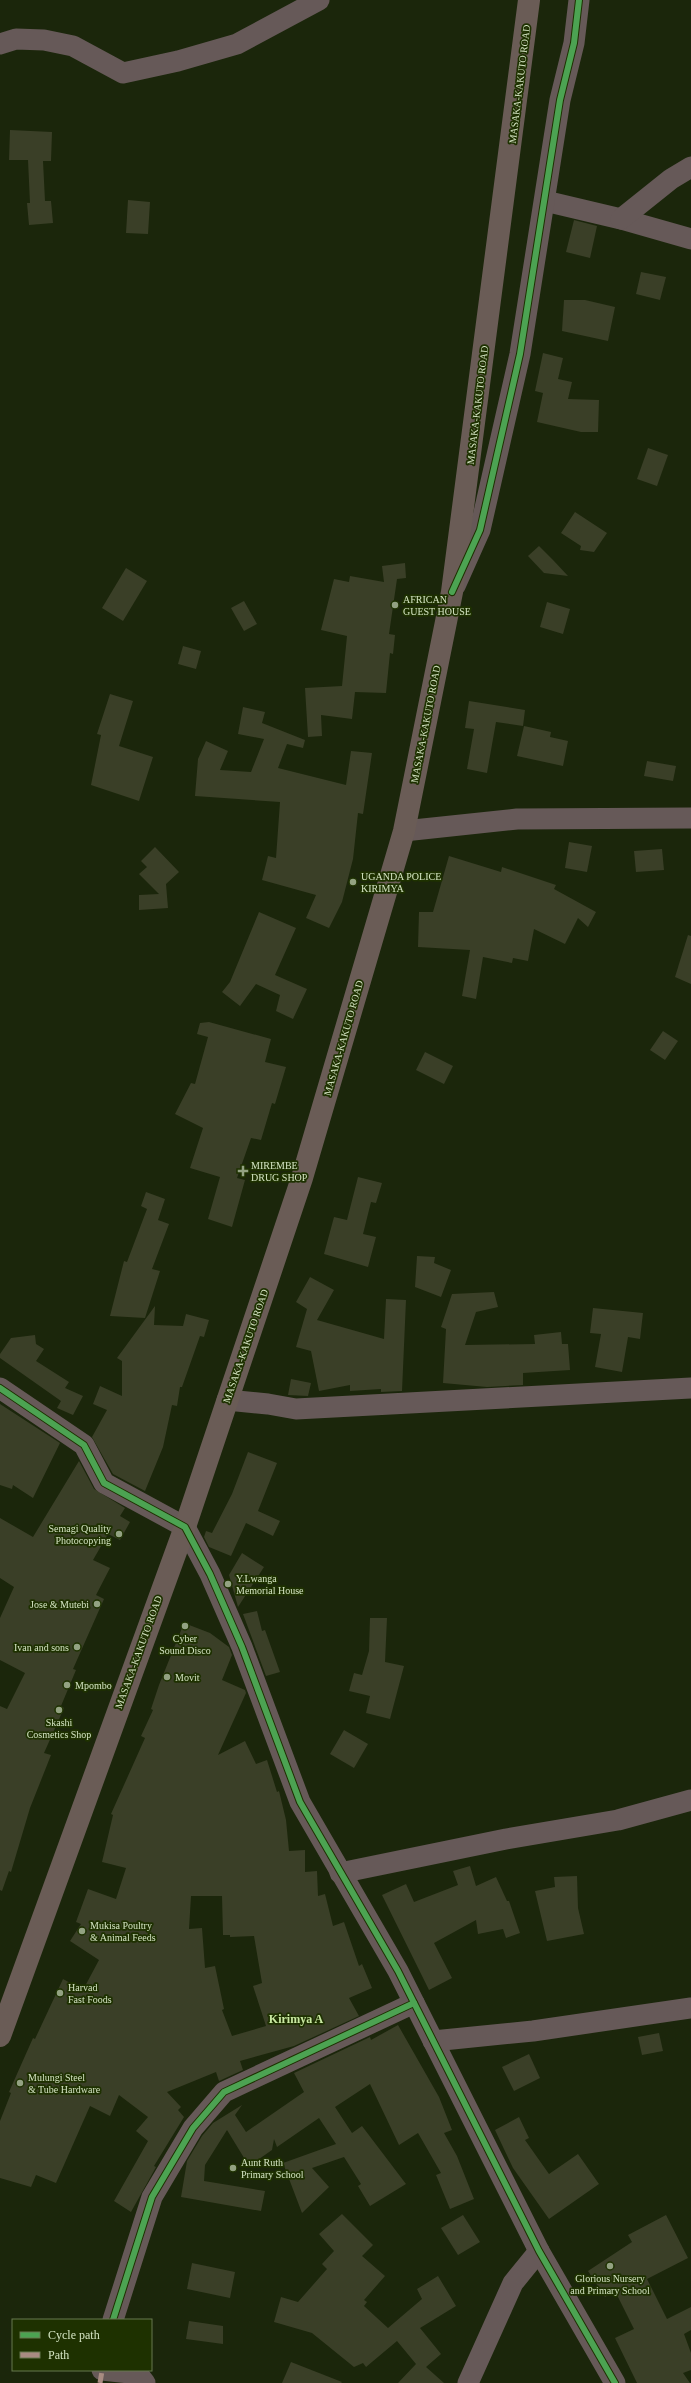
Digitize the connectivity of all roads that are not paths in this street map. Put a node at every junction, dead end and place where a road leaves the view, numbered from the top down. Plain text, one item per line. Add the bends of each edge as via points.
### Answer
1 (319, 0) edge
2 (530, 0) edge
3 (578, 0) edge
4 (286, 8) edge
5 (0, 44) edge
6 (691, 166) edge
7 (545, 201) junction
8 (621, 218) junction
9 (691, 239) edge
10 (452, 592) junction
11 (691, 818) edge
12 (404, 831) junction
13 (0, 1388) edge
14 (691, 1388) edge
15 (227, 1400) junction
16 (185, 1527) junction
17 (691, 1800) edge
18 (340, 1873) junction
19 (414, 2003) junction
20 (691, 2008) edge
21 (0, 2036) edge
22 (433, 2041) junction
23 (539, 2252) junction
24 (113, 2319) edge
25 (111, 2371) edge
26 (145, 2383) edge
27 (468, 2383) edge
28 (615, 2383) edge

1 - 4 street
2 - 10 highway, MASAKA-KAKUTO ROAD
3 - 7 street via 573,49 562,92
4 - 5 street via 237,44 123,73 73,46 16,38
6 - 8 street
7 - 8 street
7 - 10 street via 539,224 520,354 486,506 473,548
8 - 9 street
10 - 12 highway, MASAKA-KAKUTO ROAD
11 - 12 street via 517,819
12 - 15 highway, MASAKA-KAKUTO ROAD via 302,1178
13 - 16 street via 84,1445 104,1483
14 - 15 street via 296,1410
15 - 16 highway, MASAKA-KAKUTO ROAD
16 - 18 street via 210,1574 242,1647 300,1802
16 - 21 highway, MASAKA-KAKUTO ROAD
17 - 18 street via 618,1820 506,1839
18 - 19 street
19 - 22 street
19 - 24 street via 224,2092 193,2128 152,2197
20 - 22 street via 533,2031
22 - 23 street
23 - 27 street via 512,2283
23 - 28 street
25 - 26 street via 138,2374

